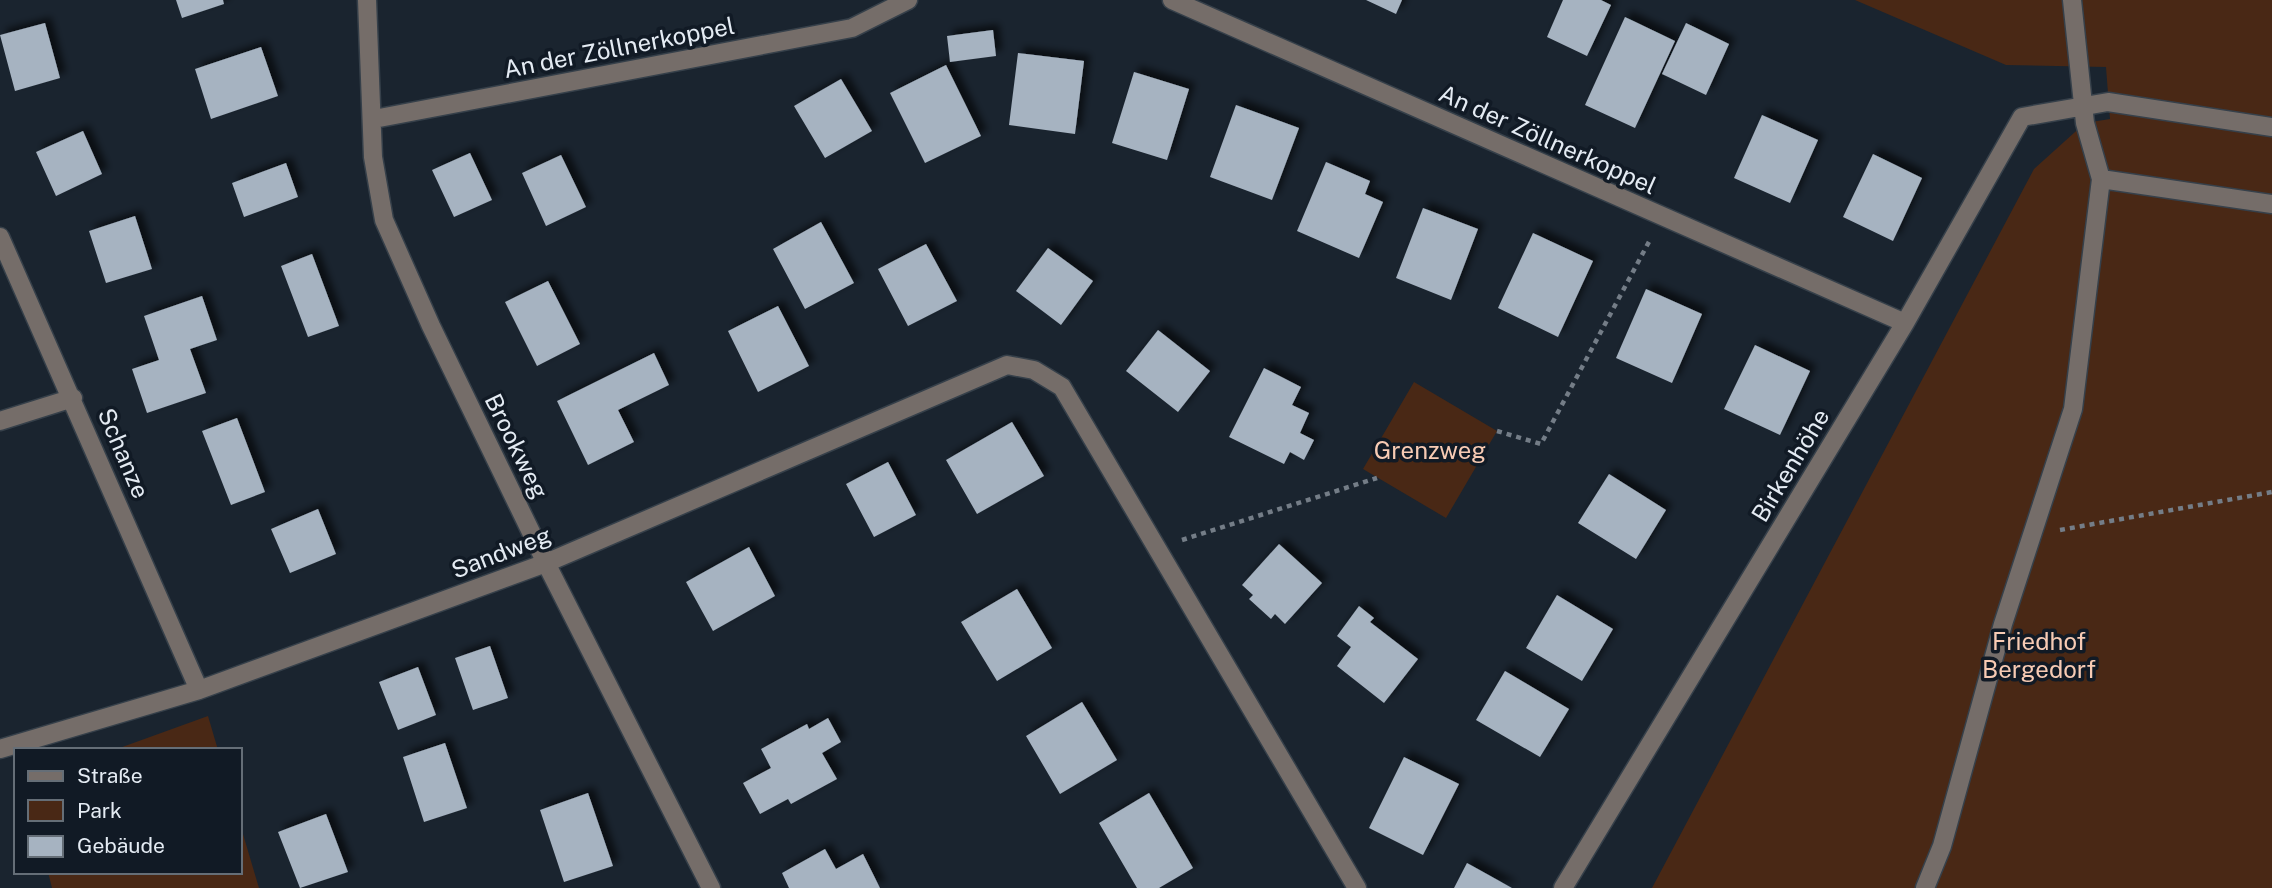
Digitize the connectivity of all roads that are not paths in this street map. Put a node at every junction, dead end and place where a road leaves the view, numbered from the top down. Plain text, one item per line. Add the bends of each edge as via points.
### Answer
1 (367, 0) edge
2 (908, 0) edge
3 (1172, 0) edge
4 (2072, 0) edge
5 (888, 5) edge
6 (2082, 104) junction
7 (374, 119) junction
8 (2272, 127) edge
9 (2101, 179) junction
10 (2272, 204) edge
11 (0, 237) edge
12 (1905, 323) junction
13 (73, 398) junction
14 (0, 421) edge
15 (546, 563) junction
16 (200, 690) junction
17 (0, 749) edge
18 (711, 888) edge
19 (1357, 888) edge
20 (1563, 888) edge
21 (1925, 888) edge

1 - 7 street, Brookweg
2 - 5 street, An der Zöllnerkoppel
3 - 12 street, An der Zöllnerkoppel
4 - 6 street
5 - 7 street, An der Zöllnerkoppel via 852,28
6 - 8 street, Birkenhöhe via 2108,102
6 - 9 street
6 - 12 street, Birkenhöhe via 2022,117
7 - 15 street, Brookweg via 373,157 384,220 430,326
9 - 10 street
9 - 21 street via 2073,409 2003,624 1942,846
11 - 13 street, Schanze
12 - 20 street, Birkenhöhe
13 - 14 street
13 - 16 street, Schanze
15 - 16 street, Sandweg
15 - 18 street, Brookweg
15 - 19 street, Sandweg via 1007,365 1034,370 1062,387
16 - 17 street, Sandweg

